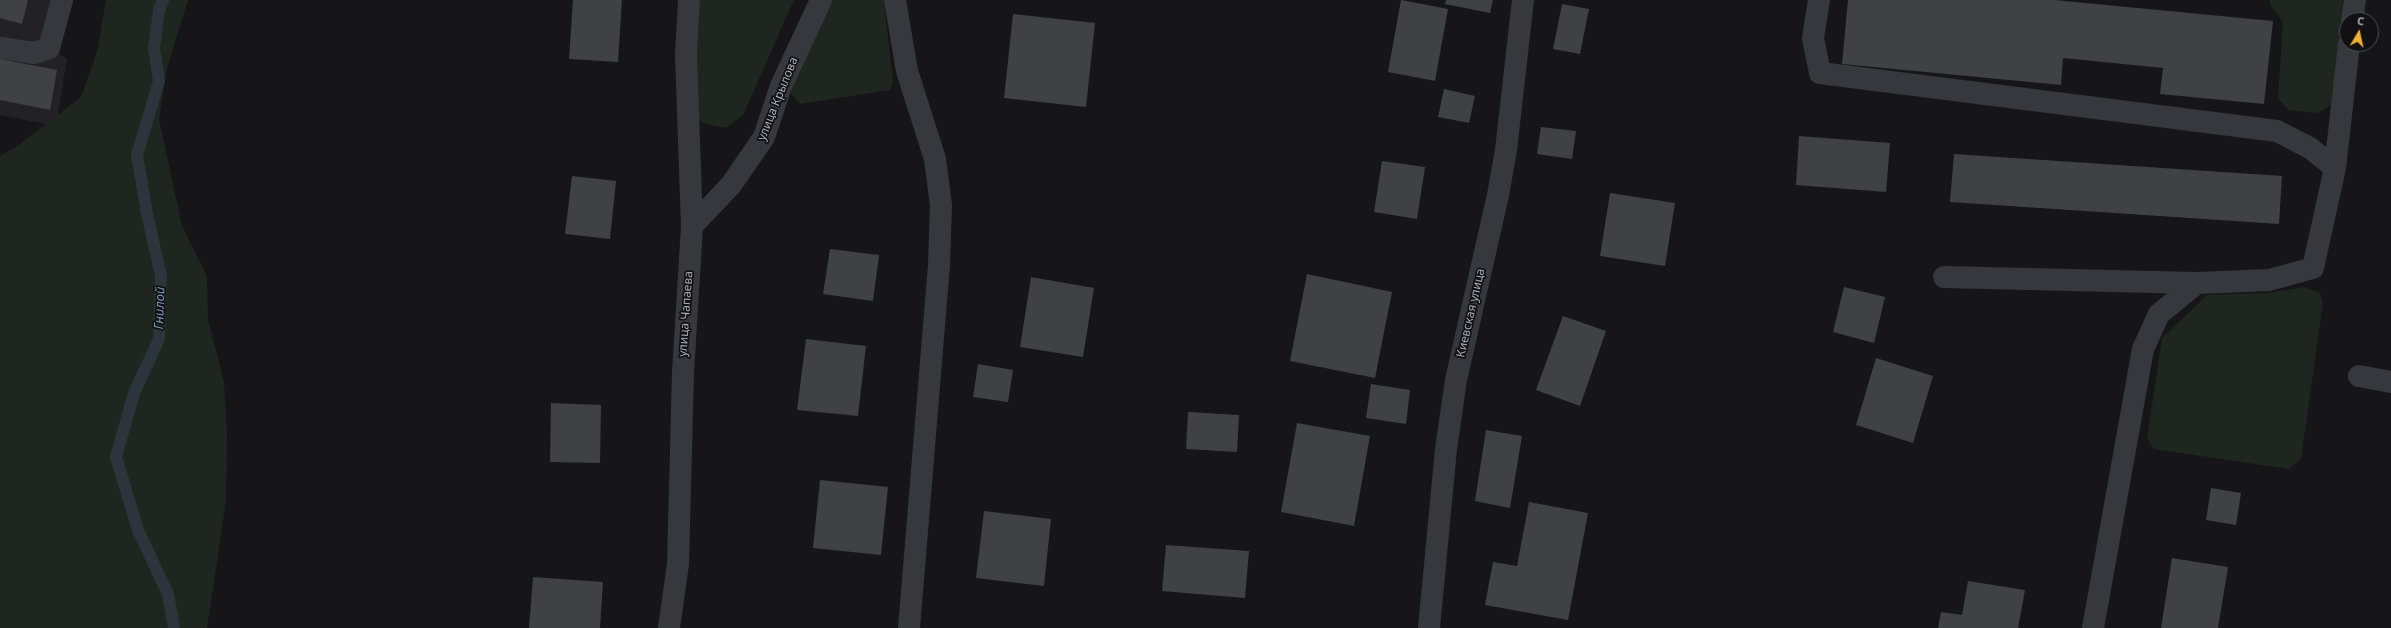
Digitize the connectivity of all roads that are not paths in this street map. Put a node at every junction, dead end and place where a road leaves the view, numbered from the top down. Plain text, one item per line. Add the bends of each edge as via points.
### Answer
1 (62, 0) edge
2 (689, 0) edge
3 (820, 0) edge
4 (895, 0) edge
5 (1523, 0) edge
6 (1819, 0) edge
7 (2355, 0) edge
8 (2353, 12) edge
9 (0, 48) edge
10 (2348, 52) edge
11 (2335, 168) junction
12 (692, 226) junction
13 (1944, 277) dead end
14 (2197, 283) junction
15 (2359, 376) dead end
16 (2391, 382) edge
17 (669, 628) edge
18 (909, 628) edge
19 (1428, 628) edge
20 (2093, 628) edge

1 - 9 street via 49,48 34,53
2 - 12 street, улица Чапаева via 686,55
3 - 12 street, улица Крылова via 781,86 764,137 731,185
4 - 18 street via 907,71 935,160 941,205
5 - 19 street, Киевская улица via 1506,150 1456,380 1446,449
6 - 11 street via 1813,38 1820,72 2277,131 2310,148
7 - 8 street
10 - 11 street
11 - 14 street via 2313,268 2269,280
12 - 17 street, улица Чапаева via 682,373 678,564
13 - 14 street
14 - 20 street via 2159,314 2143,349
15 - 16 street

